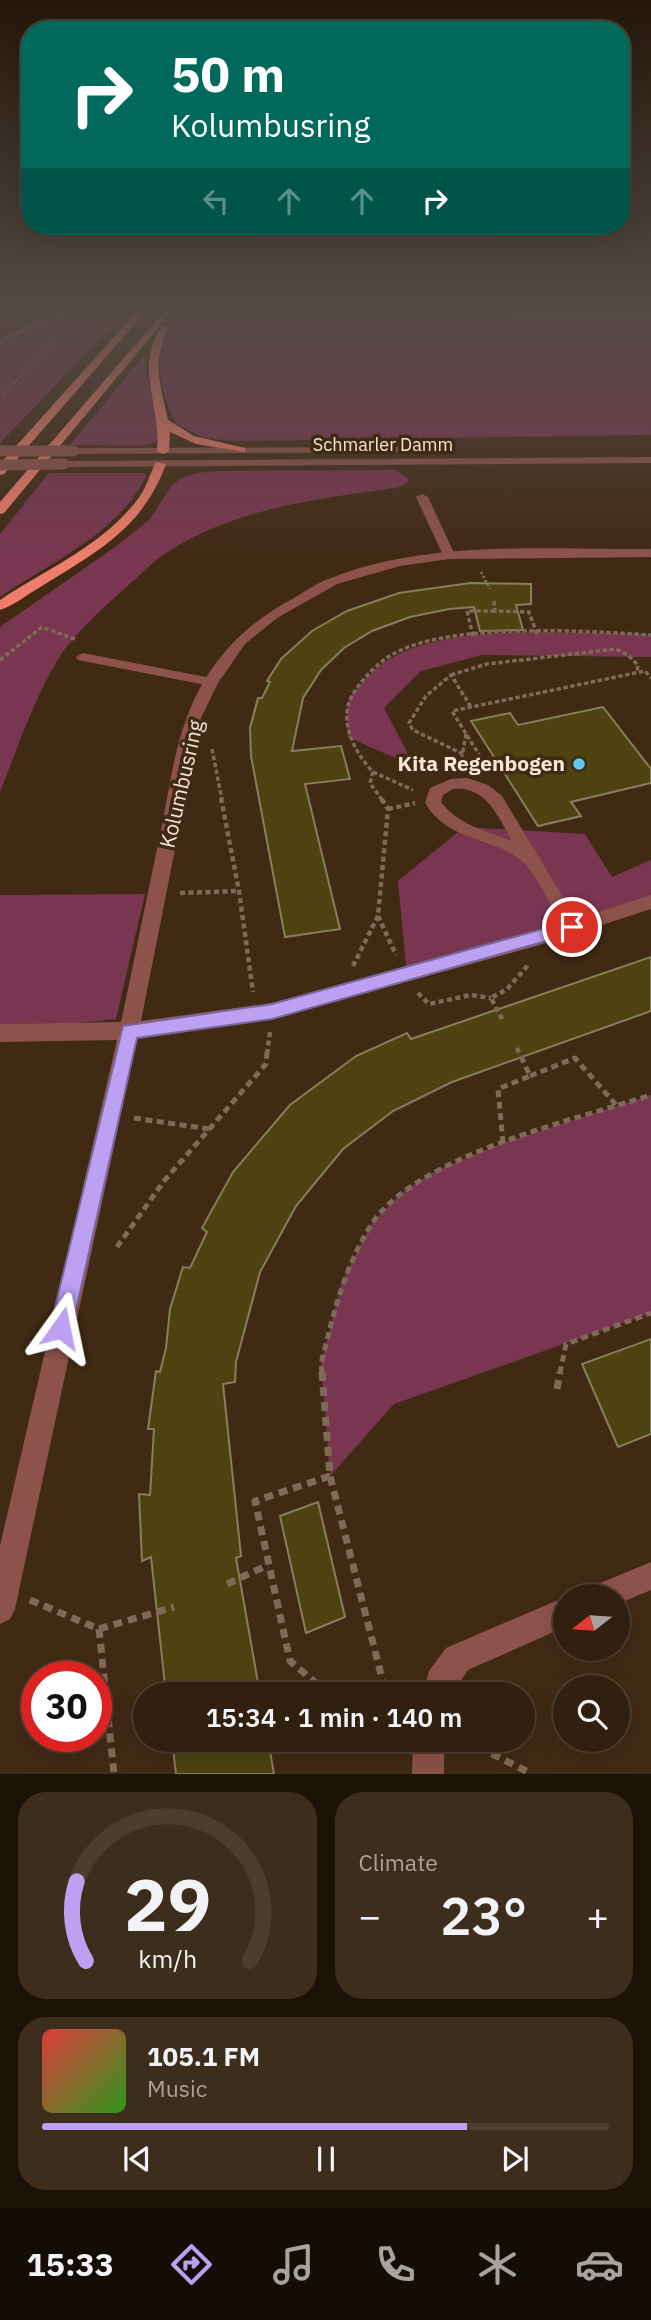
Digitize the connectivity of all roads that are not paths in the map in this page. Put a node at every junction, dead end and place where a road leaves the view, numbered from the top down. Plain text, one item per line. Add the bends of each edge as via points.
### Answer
1 (70, 392) edge
2 (100, 392) edge
3 (158, 392) edge
4 (165, 422) junction
5 (651, 448) edge
6 (241, 450) junction
7 (0, 452) edge
8 (162, 457) junction
9 (651, 460) edge
10 (0, 465) edge
11 (0, 471) edge
12 (422, 497) dead end
13 (0, 510) edge
14 (651, 553) edge
15 (449, 555) junction
16 (0, 606) edge
17 (83, 657) dead end
18 (211, 682) junction
19 (532, 860) junction
20 (651, 902) edge
21 (572, 927) junction
22 (129, 1031) junction
23 (0, 1033) edge
24 (651, 1576) edge
25 (630, 1585) edge
26 (1, 1599) edge
27 (553, 1617) edge
28 (440, 1682) edge
29 (429, 1752) edge
30 (428, 1774) edge

1 - 11 highway
2 - 13 highway
3 - 4 highway
4 - 6 highway via 184,436
4 - 8 highway
5 - 6 street, Schmarler Damm
6 - 8 street, Schmarler Damm
7 - 8 street, bridge
8 - 9 street, Schmarler Damm
8 - 10 street, Schmarler Damm, bridge via 116,464
8 - 16 highway via 148,494 127,519
12 - 15 street
14 - 15 street, Kolumbusring
15 - 18 street, Kolumbusring via 363,571 305,594 254,628
17 - 18 street
18 - 22 street, Kolumbusring via 194,719
19 - 19 street via 496,800 483,788 470,784 439,789 433,799 447,819
19 - 21 street
20 - 21 street
21 - 22 street via 338,995 264,1012
22 - 23 street
22 - 26 street, Kolumbusring
24 - 25 street
27 - 28 street via 457,1659
29 - 30 street

